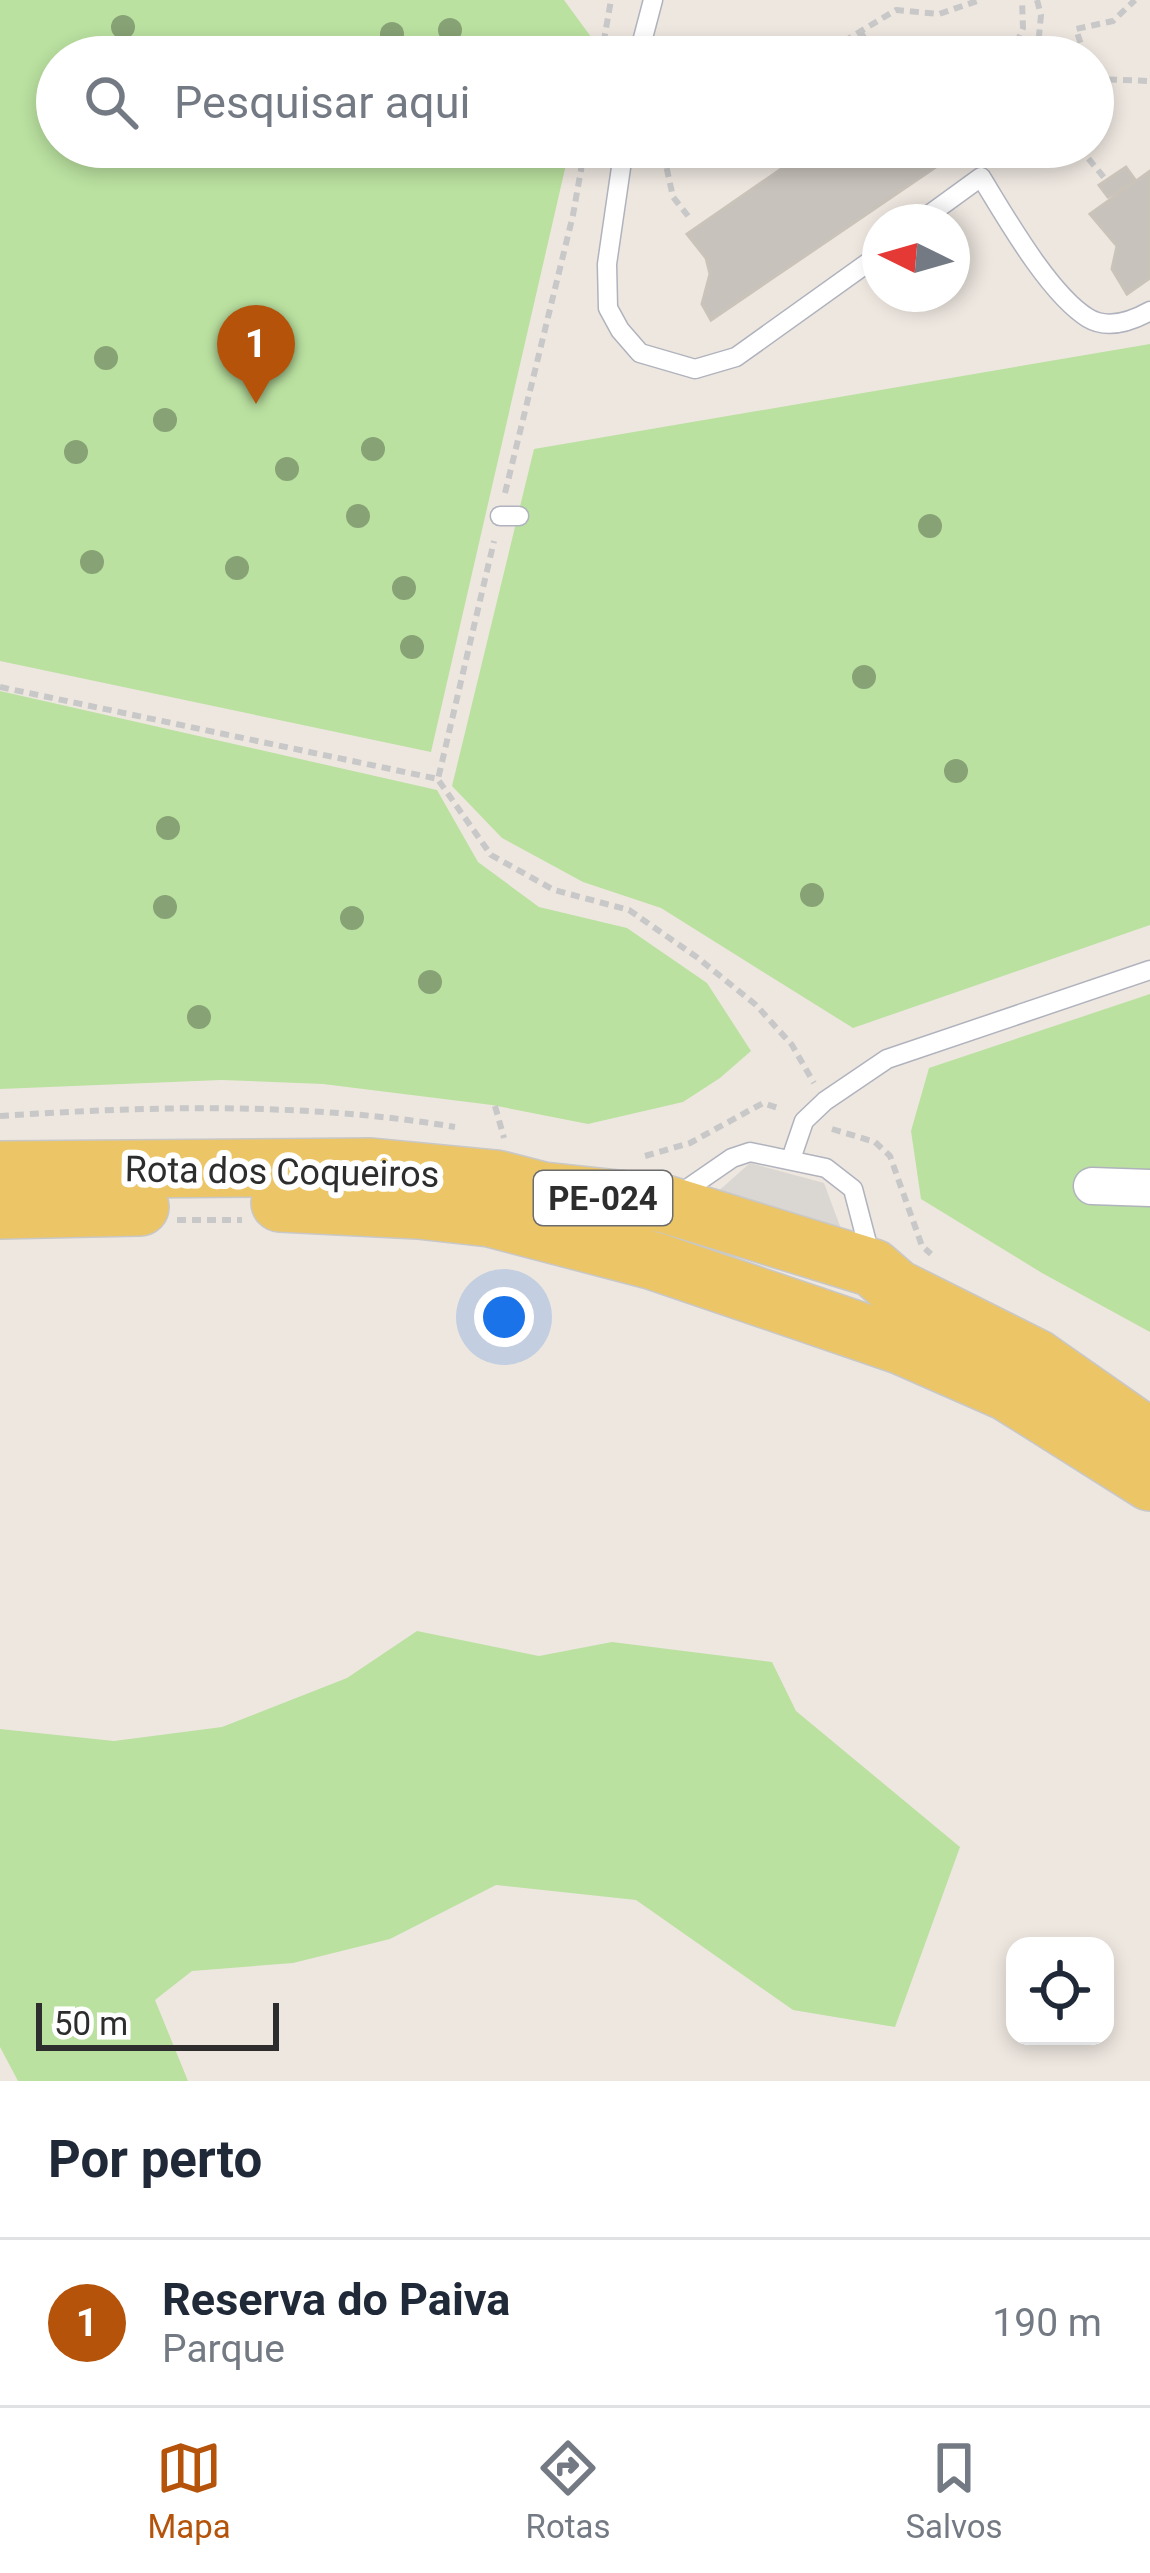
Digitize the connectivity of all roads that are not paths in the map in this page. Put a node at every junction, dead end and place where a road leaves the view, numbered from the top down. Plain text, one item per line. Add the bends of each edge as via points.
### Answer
1 (653, 0) edge
2 (644, 36) edge
3 (622, 168) edge
4 (943, 204) edge
5 (862, 267) edge
6 (1150, 311) edge
7 (1150, 970) edge
8 (791, 1159) junction
9 (0, 1170) edge
10 (1149, 1185) edge
11 (1092, 1186) dead end
12 (665, 1204) junction
13 (0, 1210) edge
14 (873, 1268) junction
15 (1150, 1438) edge
16 (1150, 1482) edge

1 - 2 lane
3 - 5 lane via 608,308 640,352 695,369 736,357
4 - 6 lane via 981,176 1010,227 1091,320 1117,324
7 - 8 lane via 887,1059 804,1121
8 - 12 lane via 763,1152 732,1158
8 - 14 lane via 826,1168 853,1190
9 - 12 main road, Rota dos Coqueiros / PE-024 via 370,1167
10 - 11 street
12 - 14 main road, Rota dos Coqueiros / PE-024
13 - 16 main road, Rota dos Coqueiros / PE-024 via 249,1201 490,1218 654,1261 900,1346 1007,1392
14 - 15 main road, Rota dos Coqueiros / PE-024 via 896,1288 1036,1358

